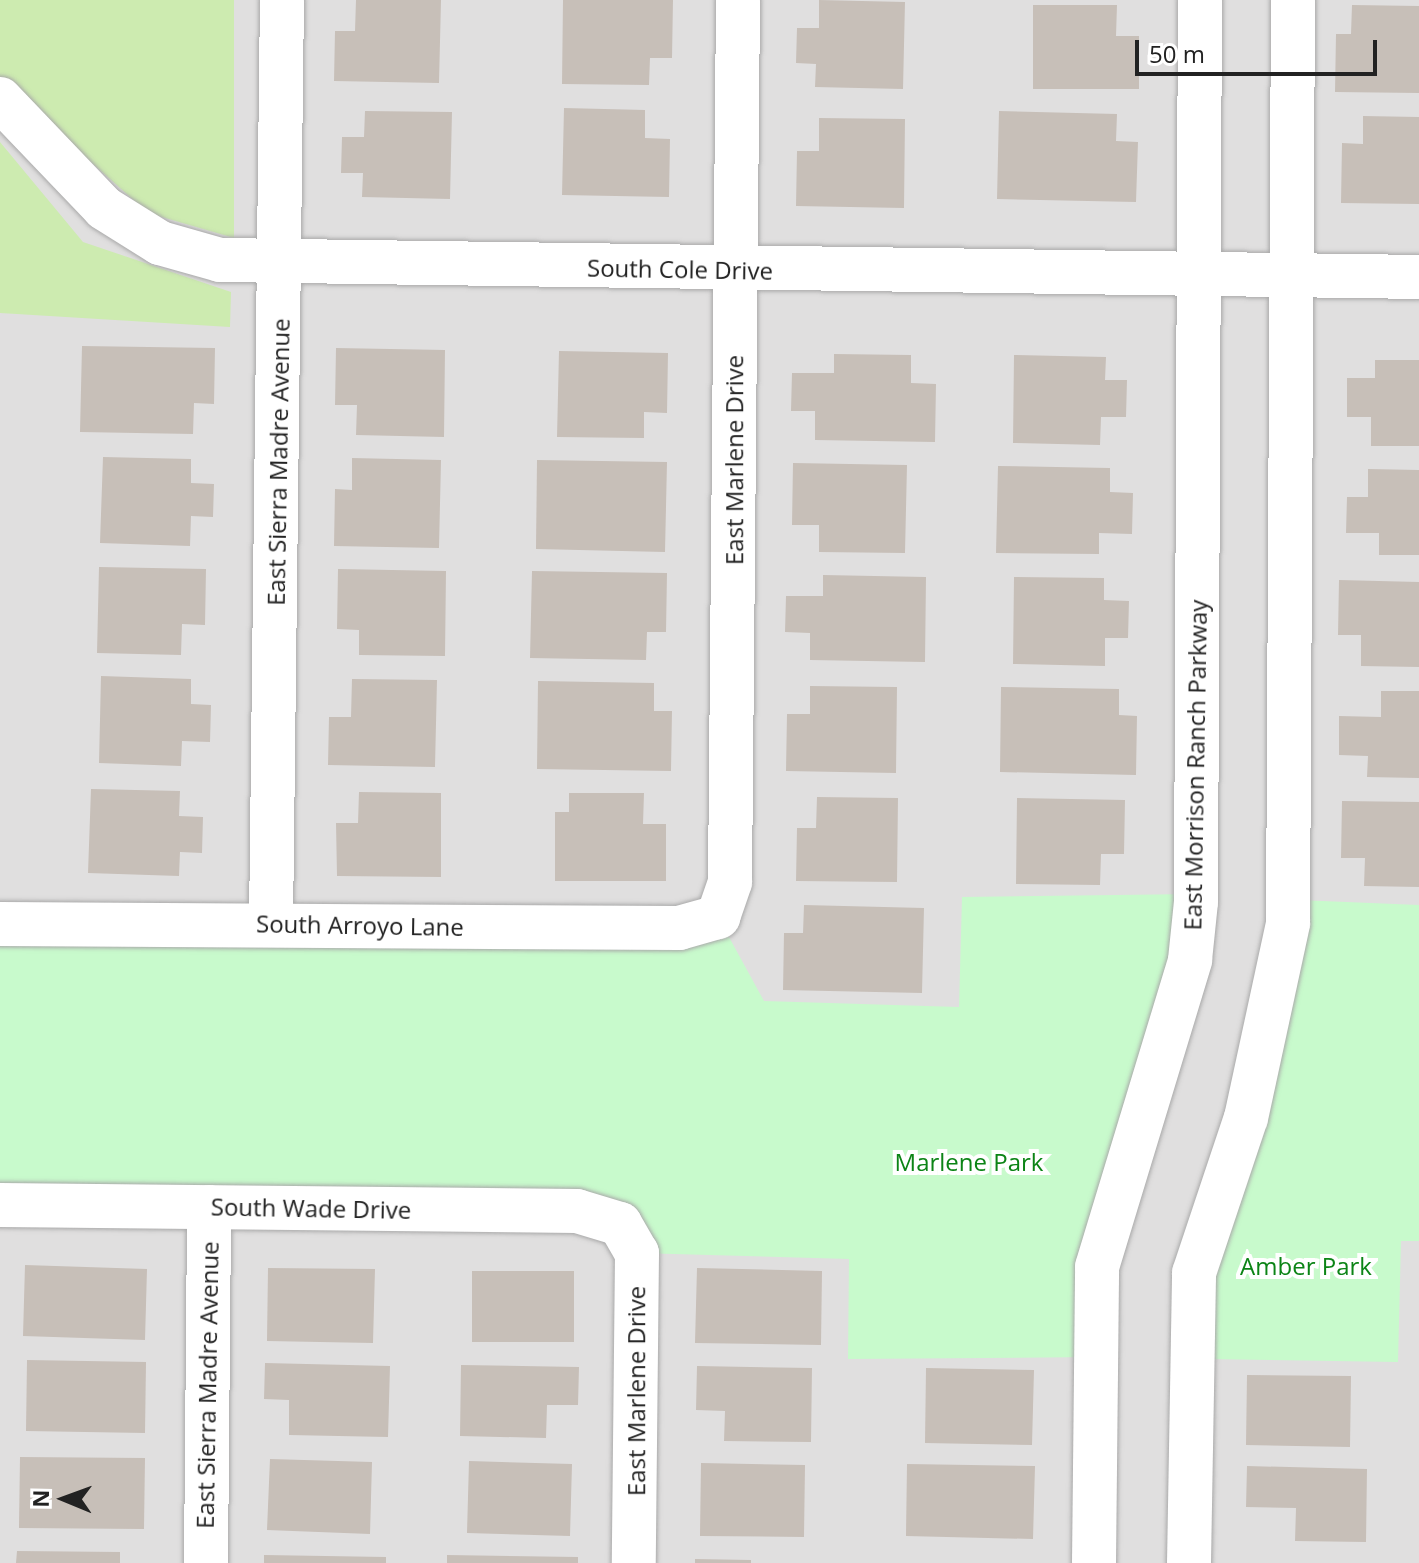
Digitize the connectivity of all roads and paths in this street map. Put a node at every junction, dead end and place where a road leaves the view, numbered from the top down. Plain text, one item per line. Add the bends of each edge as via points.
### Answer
1 (282, 0) edge
2 (738, 0) edge
3 (1200, 0) edge
4 (1293, 0) edge
5 (0, 99) edge
6 (281, 265) junction
7 (735, 270) junction
8 (1199, 274) junction
9 (1291, 275) junction
10 (1419, 277) edge
11 (718, 917) joint
12 (0, 924) edge
13 (271, 924) junction
14 (0, 1205) edge
15 (209, 1207) junction
16 (620, 1224) joint
17 (206, 1563) edge
18 (634, 1563) edge
19 (1094, 1563) edge
20 (1189, 1563) edge

1 - 6 street, East Sierra Madre Avenue
2 - 7 street, East Marlene Drive
3 - 8 street, East Morrison Ranch Parkway
4 - 9 street
5 - 6 street, South Cole Drive via 104,208 160,243 220,260
6 - 7 street, South Cole Drive
6 - 13 street, East Sierra Madre Avenue
7 - 8 street, South Cole Drive
7 - 11 street, East Marlene Drive via 730,882
8 - 9 street, South Cole Drive
8 - 19 street, East Morrison Ranch Parkway via 1196,902 1190,960 1097,1267
9 - 10 street, South Cole Drive
9 - 20 street via 1288,923 1246,1118 1192,1284
11 - 13 street, South Arroyo Lane via 679,928
12 - 13 street, South Arroyo Lane
14 - 15 street, South Wade Drive
15 - 16 street, South Wade Drive via 577,1211
15 - 17 street, East Sierra Madre Avenue
16 - 18 street, East Marlene Drive via 637,1253

